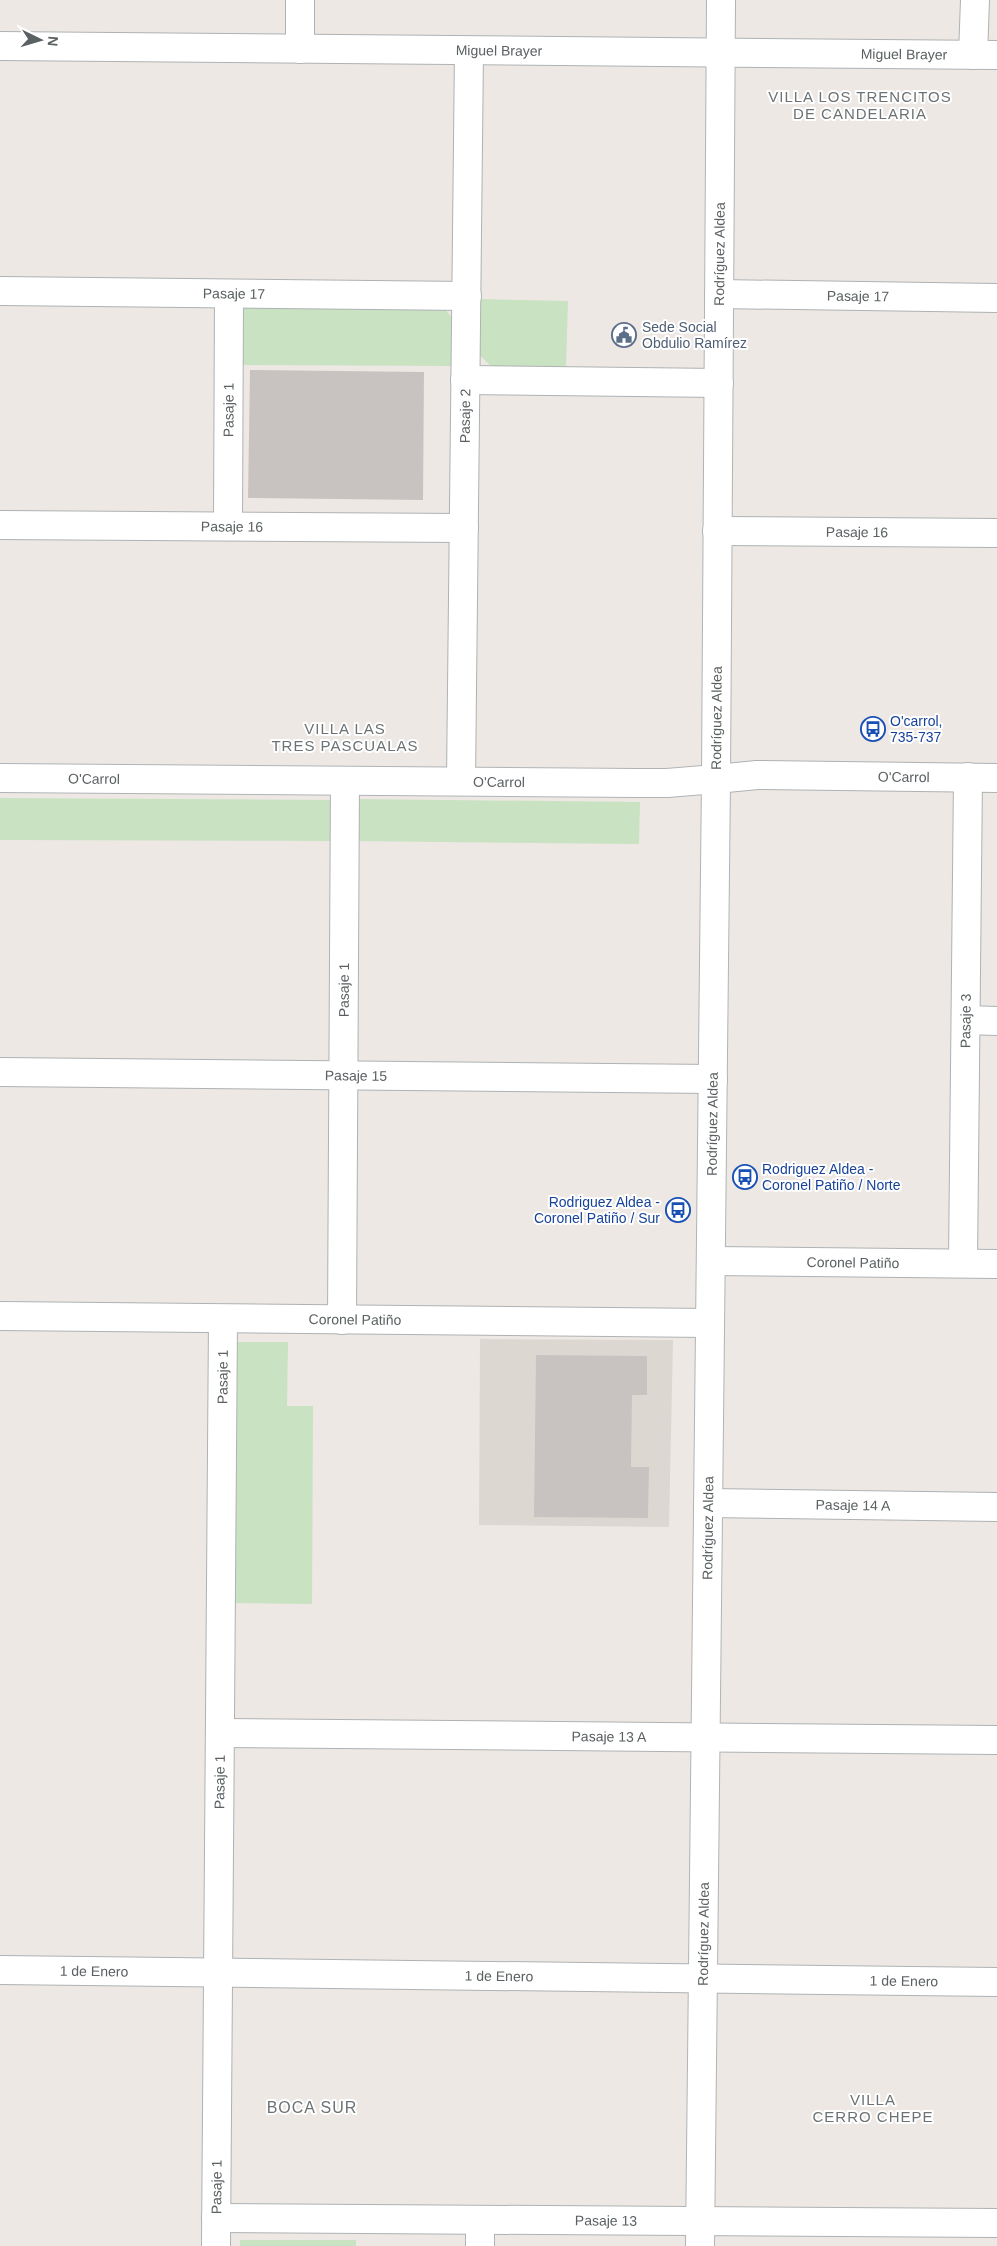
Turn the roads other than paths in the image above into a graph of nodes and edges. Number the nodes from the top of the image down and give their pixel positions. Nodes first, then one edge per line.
1 (300, 0) edge
2 (721, 0) edge
3 (975, 0) edge
4 (0, 46) edge
5 (300, 49) junction
6 (470, 51) junction
7 (721, 53) junction
8 (985, 55) edge
9 (0, 292) edge
10 (230, 294) junction
11 (719, 294) junction
12 (467, 296) junction
13 (997, 298) edge
14 (466, 380) junction
15 (719, 383) junction
16 (0, 524) edge
17 (228, 526) junction
18 (464, 528) junction
19 (717, 531) junction
20 (997, 533) edge
21 (968, 777) junction
22 (0, 778) edge
23 (997, 778) edge
24 (716, 779) junction
25 (345, 781) junction
26 (461, 782) junction
27 (966, 1020) junction
28 (997, 1021) edge
29 (0, 1072) edge
30 (343, 1076) junction
31 (713, 1079) junction
32 (711, 1261) junction
33 (963, 1264) junction
34 (997, 1264) edge
35 (0, 1316) edge
36 (223, 1319) junction
37 (342, 1320) junction
38 (710, 1323) junction
39 (708, 1504) junction
40 (997, 1507) edge
41 (220, 1733) junction
42 (706, 1738) junction
43 (997, 1740) edge
44 (0, 1970) edge
45 (218, 1972) junction
46 (703, 1978) junction
47 (997, 1982) edge
48 (216, 2218) junction
49 (997, 2223) edge
50 (480, 2233) edge
51 (700, 2234) edge
52 (958, 2234) edge
53 (216, 2246) edge

1 - 5 street
2 - 7 street, Rodríguez Aldea
3 - 8 street
4 - 5 street, Miguel Brayer
5 - 6 street, Miguel Brayer
6 - 7 street, Miguel Brayer
6 - 12 street, Pasaje 2
7 - 8 street, Miguel Brayer
7 - 11 street, Rodríguez Aldea
9 - 10 street, Pasaje 17
10 - 12 street, Pasaje 17
10 - 17 street, Pasaje 1
11 - 13 street, Pasaje 17
11 - 15 street, Rodríguez Aldea
12 - 14 street, Pasaje 2
14 - 15 street
14 - 18 street, Pasaje 2
15 - 19 street, Rodríguez Aldea
16 - 17 street, Pasaje 16
17 - 18 street, Pasaje 16
18 - 26 street, Pasaje 2
19 - 20 street, Pasaje 16
19 - 24 street, Rodríguez Aldea
21 - 23 street, O'Carrol
21 - 24 street, O'Carrol
21 - 27 street, Pasaje 3
22 - 25 street, O'Carrol
24 - 26 street, O'Carrol
24 - 31 street, Rodríguez Aldea
25 - 26 street, O'Carrol
25 - 30 street, Pasaje 1
27 - 28 street
27 - 33 street, Pasaje 3
29 - 30 street, Pasaje 15
30 - 31 street, Pasaje 15
30 - 37 street, Pasaje 1
31 - 32 street, Rodríguez Aldea
32 - 33 street, Coronel Patiño
32 - 38 street, Rodríguez Aldea
33 - 34 street, Coronel Patiño
35 - 36 street, Coronel Patiño
36 - 37 street, Coronel Patiño
36 - 41 street, Pasaje 1
37 - 38 street, Coronel Patiño
38 - 39 street, Rodríguez Aldea
39 - 40 street, Pasaje 14 A
39 - 42 street, Rodríguez Aldea
41 - 42 street, Pasaje 13 A
41 - 45 street, Pasaje 1
42 - 43 street, Pasaje 13 A
42 - 46 street, Rodríguez Aldea
44 - 45 street, 1 de Enero
45 - 46 street, 1 de Enero
45 - 48 street, Pasaje 1
46 - 47 street, 1 de Enero
46 - 51 street, Rodríguez Aldea
48 - 50 street, Pasaje 13
48 - 53 street, Pasaje 1
49 - 52 street, Pasaje 13
50 - 51 street, Pasaje 13
51 - 52 street, Pasaje 13

